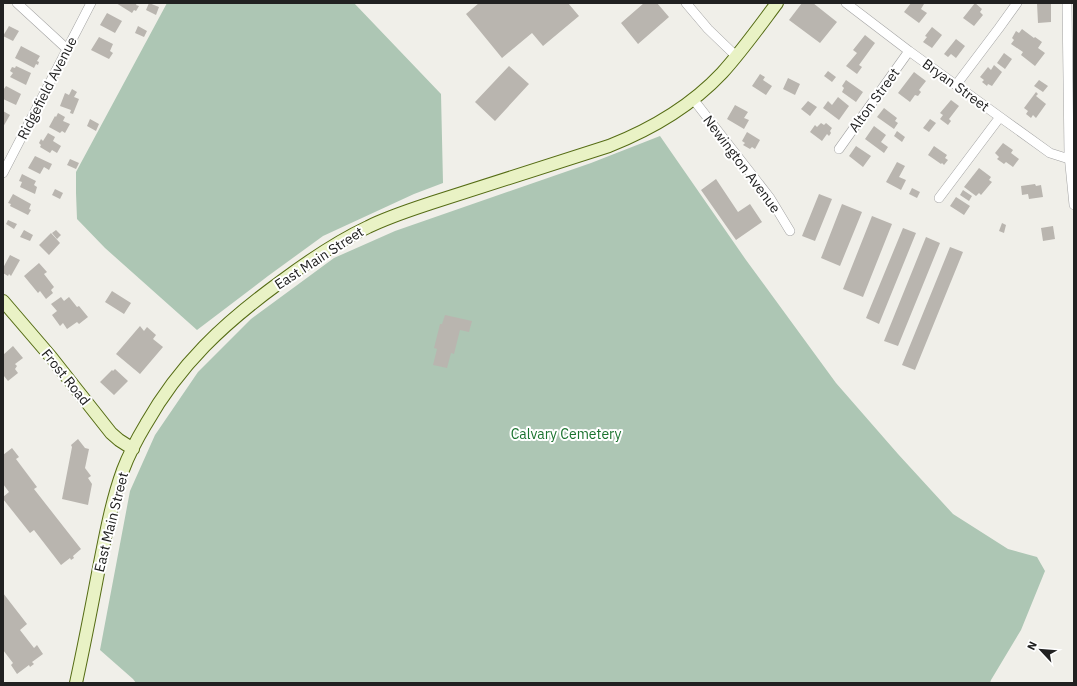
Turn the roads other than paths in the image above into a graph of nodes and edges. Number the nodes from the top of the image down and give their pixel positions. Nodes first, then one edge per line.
1 (17, 3) edge
2 (91, 3) edge
3 (686, 3) edge
4 (777, 3) edge
5 (846, 3) edge
6 (1017, 3) edge
7 (1067, 3) edge
8 (67, 49) junction
9 (909, 51) junction
10 (736, 56) junction
11 (956, 85) junction
12 (693, 99) junction
13 (1000, 117) junction
14 (839, 149) dead end
15 (1069, 158) junction
16 (3, 173) edge
17 (939, 198) dead end
18 (1074, 205) edge
19 (790, 231) dead end
20 (3, 301) edge
21 (132, 449) junction
22 (76, 683) edge

1 - 8 street
2 - 8 street, Ridgefield Avenue
3 - 10 street
4 - 10 main road, East Main Street
5 - 9 street, Bryan Street
6 - 11 street
7 - 15 street
8 - 16 street, Ridgefield Avenue
9 - 11 street, Bryan Street
9 - 14 street, Alton Street
10 - 12 main road, East Main Street
11 - 13 street, Bryan Street
12 - 19 street, Newington Avenue
12 - 21 main road, East Main Street
13 - 15 street, Bryan Street
13 - 17 street
15 - 18 street
20 - 21 main road, Frost Road
21 - 22 main road, East Main Street

